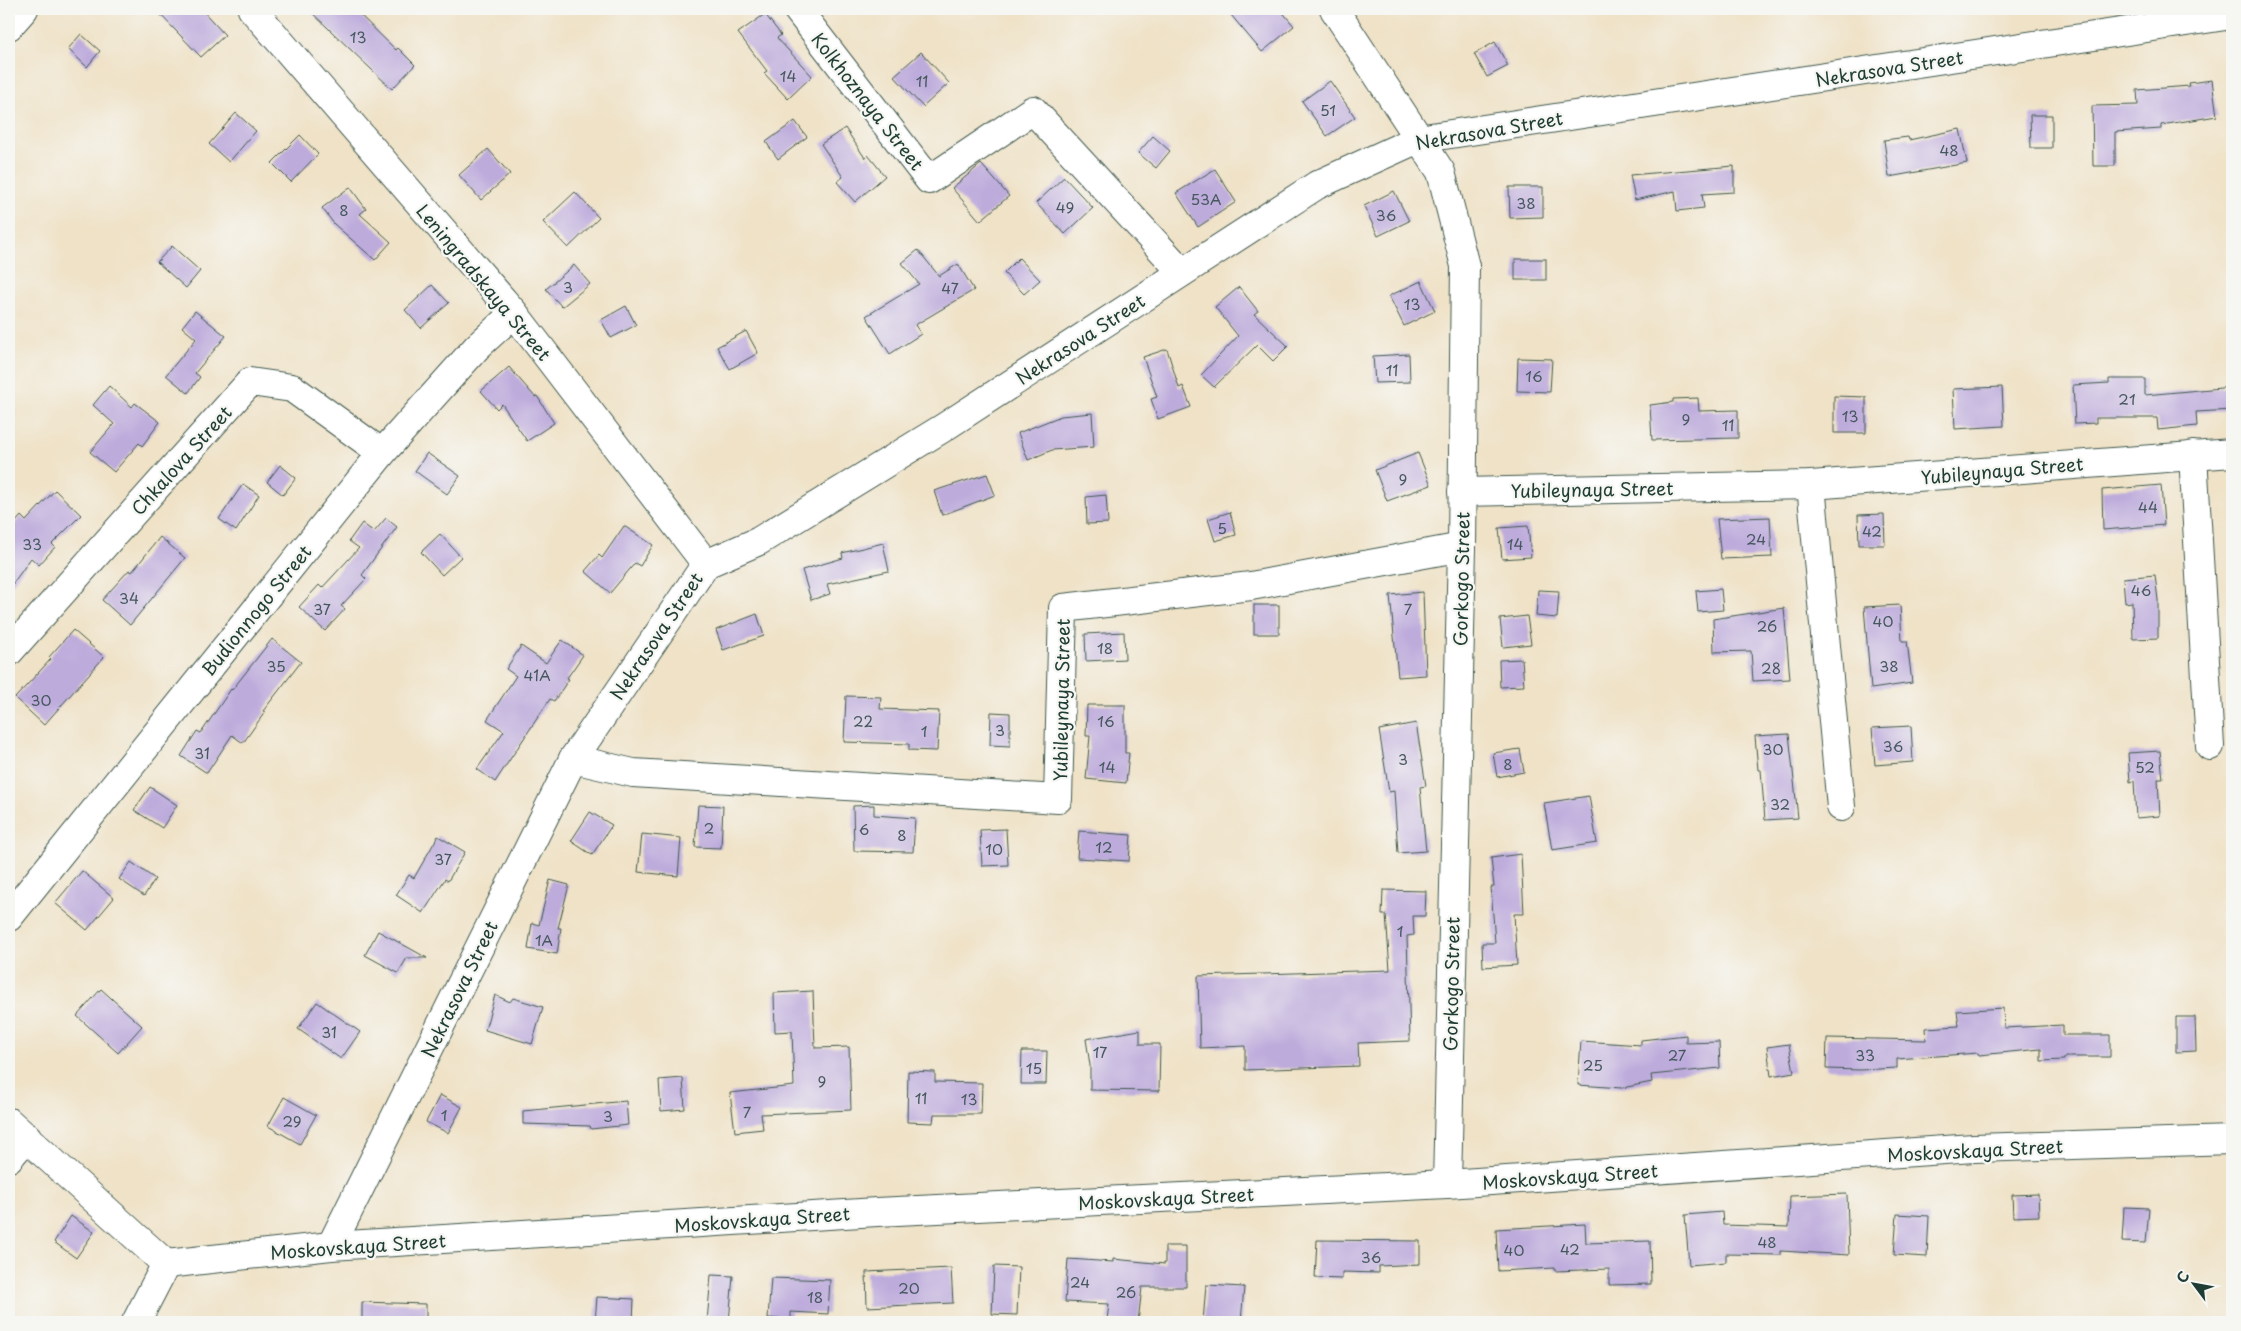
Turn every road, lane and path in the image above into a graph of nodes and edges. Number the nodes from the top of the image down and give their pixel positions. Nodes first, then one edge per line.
1 (24, 9) edge
2 (252, 9) edge
3 (797, 9) edge
4 (1334, 9) edge
5 (2232, 16) edge
6 (9, 26) edge
7 (1418, 140) junction
8 (1182, 272) junction
9 (514, 313) junction
10 (382, 453) junction
11 (2232, 453) edge
12 (2193, 455) junction
13 (1811, 485) junction
14 (1462, 492) junction
15 (1462, 547) junction
16 (706, 564) junction
17 (9, 652) edge
18 (2210, 746) dead end
19 (573, 758) junction
20 (1841, 807) dead end
21 (9, 918) edge
22 (18, 1129) edge
23 (2232, 1140) edge
24 (9, 1158) edge
25 (1447, 1184) junction
26 (331, 1246) junction
27 (166, 1264) junction
28 (136, 1322) edge

1 - 6 street
2 - 9 street, Leningradskaya Street
3 - 8 street, Kolkhoznaya Street
4 - 7 street, Gorkogo Street
5 - 7 street, Nekrasova Street
7 - 8 street, Nekrasova Street
7 - 14 street, Gorkogo Street
8 - 16 street, Nekrasova Street
9 - 10 street, Budionnogo Street
9 - 16 street, Leningradskaya Street
10 - 17 street, Chkalova Street
10 - 21 street, Budionnogo Street
11 - 12 street, Yubileynaya Street
12 - 13 street, Yubileynaya Street
12 - 18 street
13 - 14 street, Yubileynaya Street
13 - 20 street
14 - 15 street, Gorkogo Street
15 - 19 street, Yubileynaya Street
15 - 25 street, Gorkogo Street
16 - 19 street, Nekrasova Street
19 - 26 street, Nekrasova Street
22 - 24 street
22 - 27 street
23 - 25 street, Moskovskaya Street
25 - 26 street, Moskovskaya Street
26 - 27 street, Moskovskaya Street
27 - 28 street

